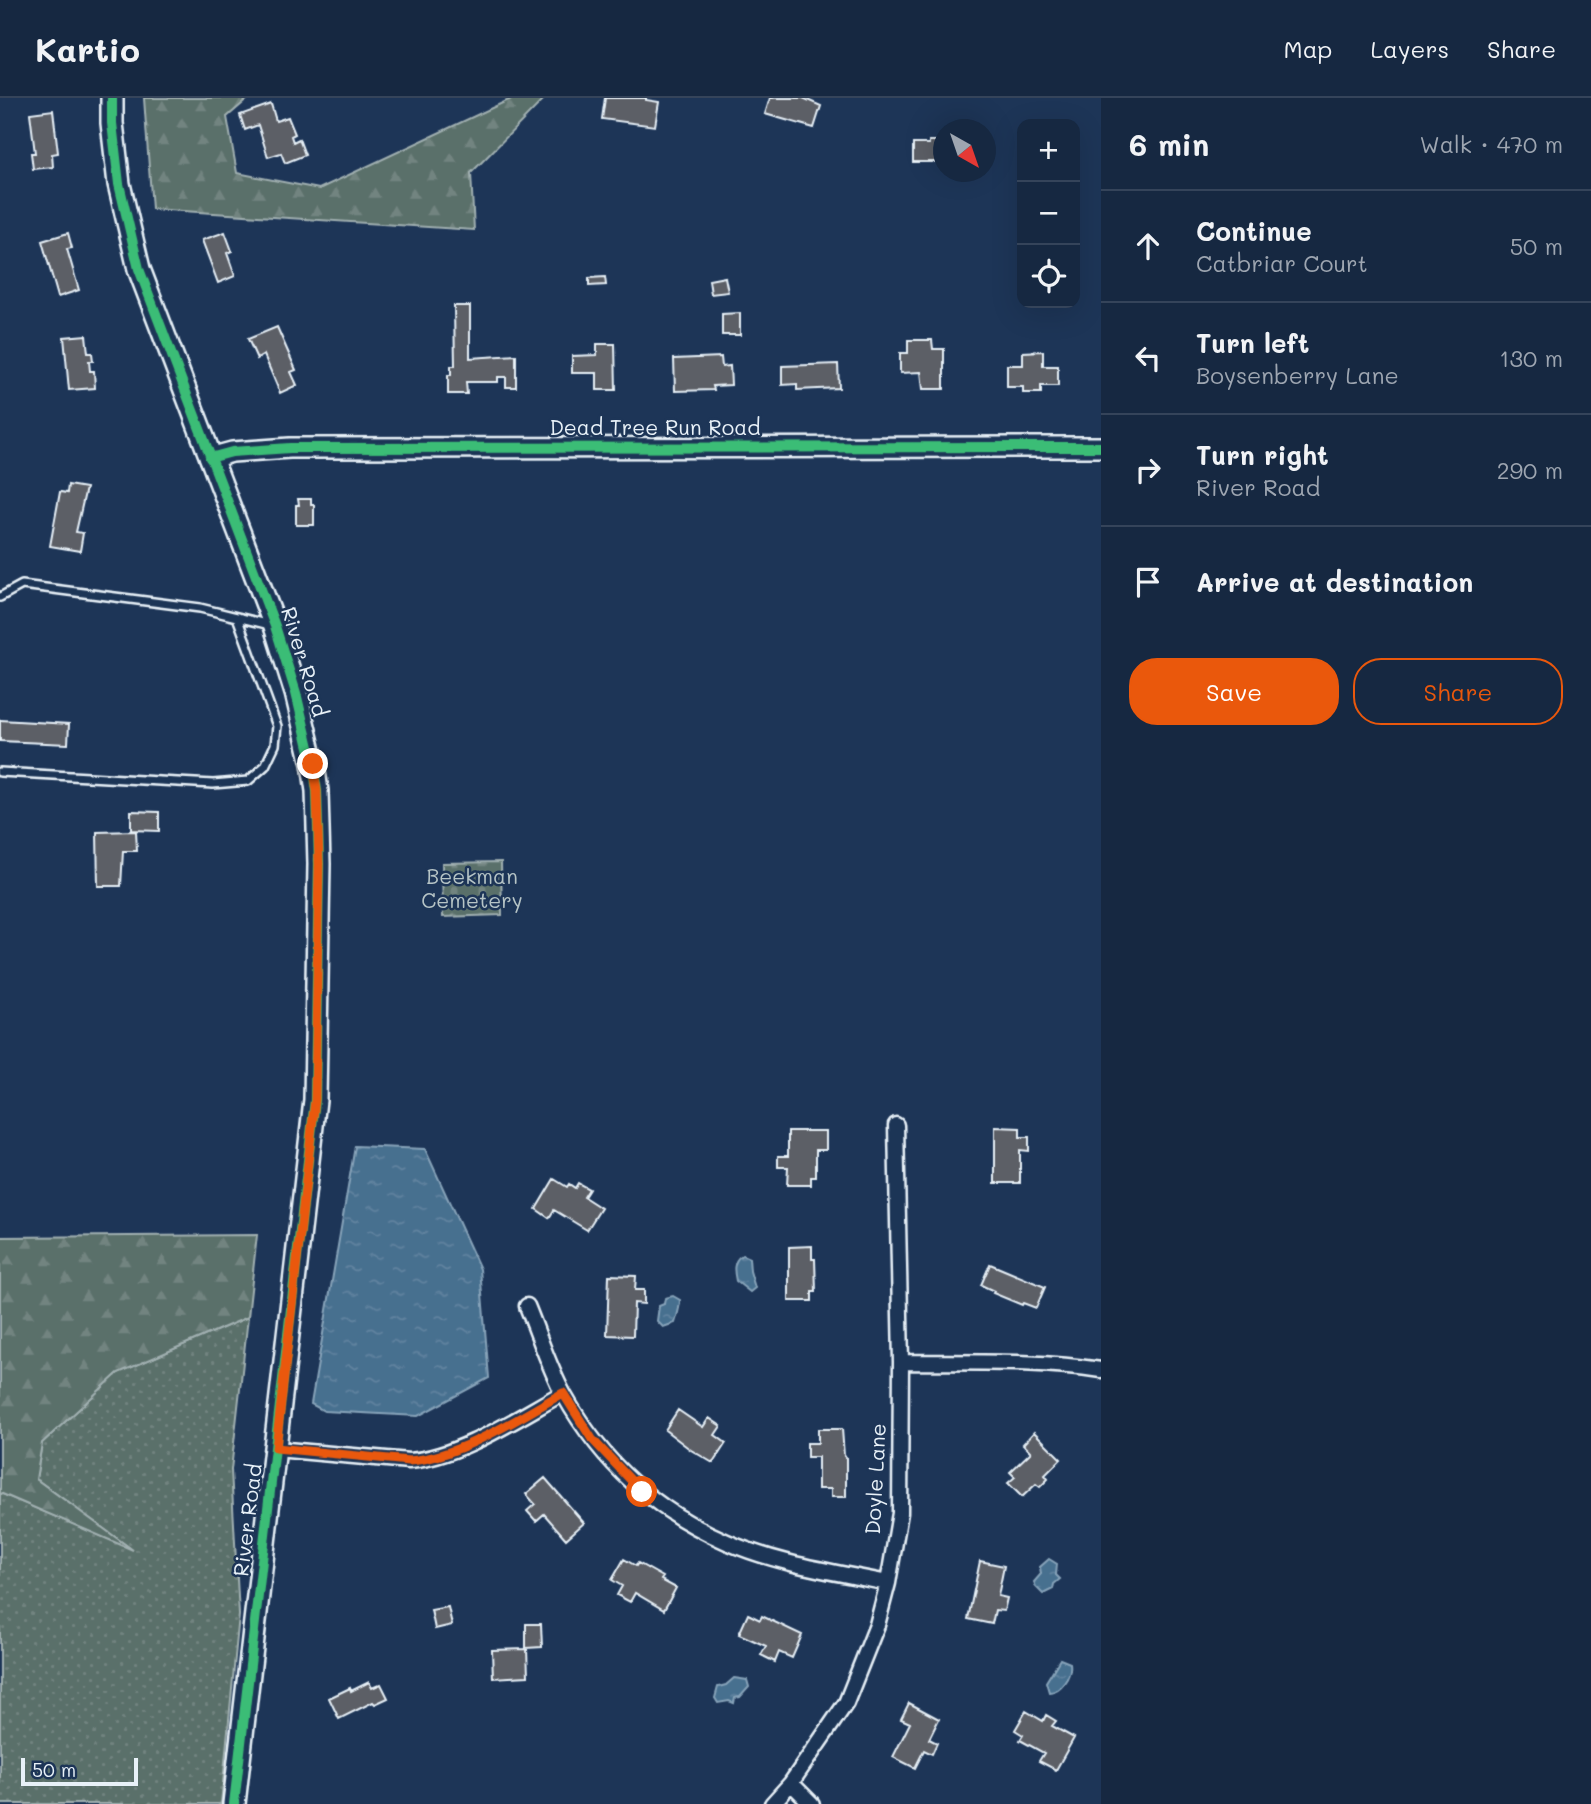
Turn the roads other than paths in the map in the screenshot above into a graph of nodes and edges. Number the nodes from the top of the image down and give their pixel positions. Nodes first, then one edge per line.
1 (112, 98) edge
2 (1101, 447) edge
3 (210, 458) junction
4 (0, 597) edge
5 (237, 617) junction
6 (275, 626) junction
7 (0, 772) edge
8 (896, 1125) dead end
9 (527, 1306) dead end
10 (901, 1363) junction
11 (1101, 1370) edge
12 (563, 1393) junction
13 (276, 1448) junction
14 (888, 1583) junction
15 (791, 1783) junction
16 (234, 1804) edge
17 (772, 1804) edge
18 (812, 1804) edge

1 - 3 main road, River Road
2 - 3 street, Dead Tree Run Road
3 - 6 main road, River Road
4 - 5 lane
5 - 6 lane
5 - 7 lane
6 - 13 main road, River Road
8 - 10 street, Doyle Lane
9 - 12 street
10 - 11 street
10 - 14 street, Doyle Lane
12 - 13 street
12 - 14 street
13 - 16 main road, River Road
14 - 15 street, Doyle Lane
15 - 17 street, Doyle Lane
15 - 18 street

